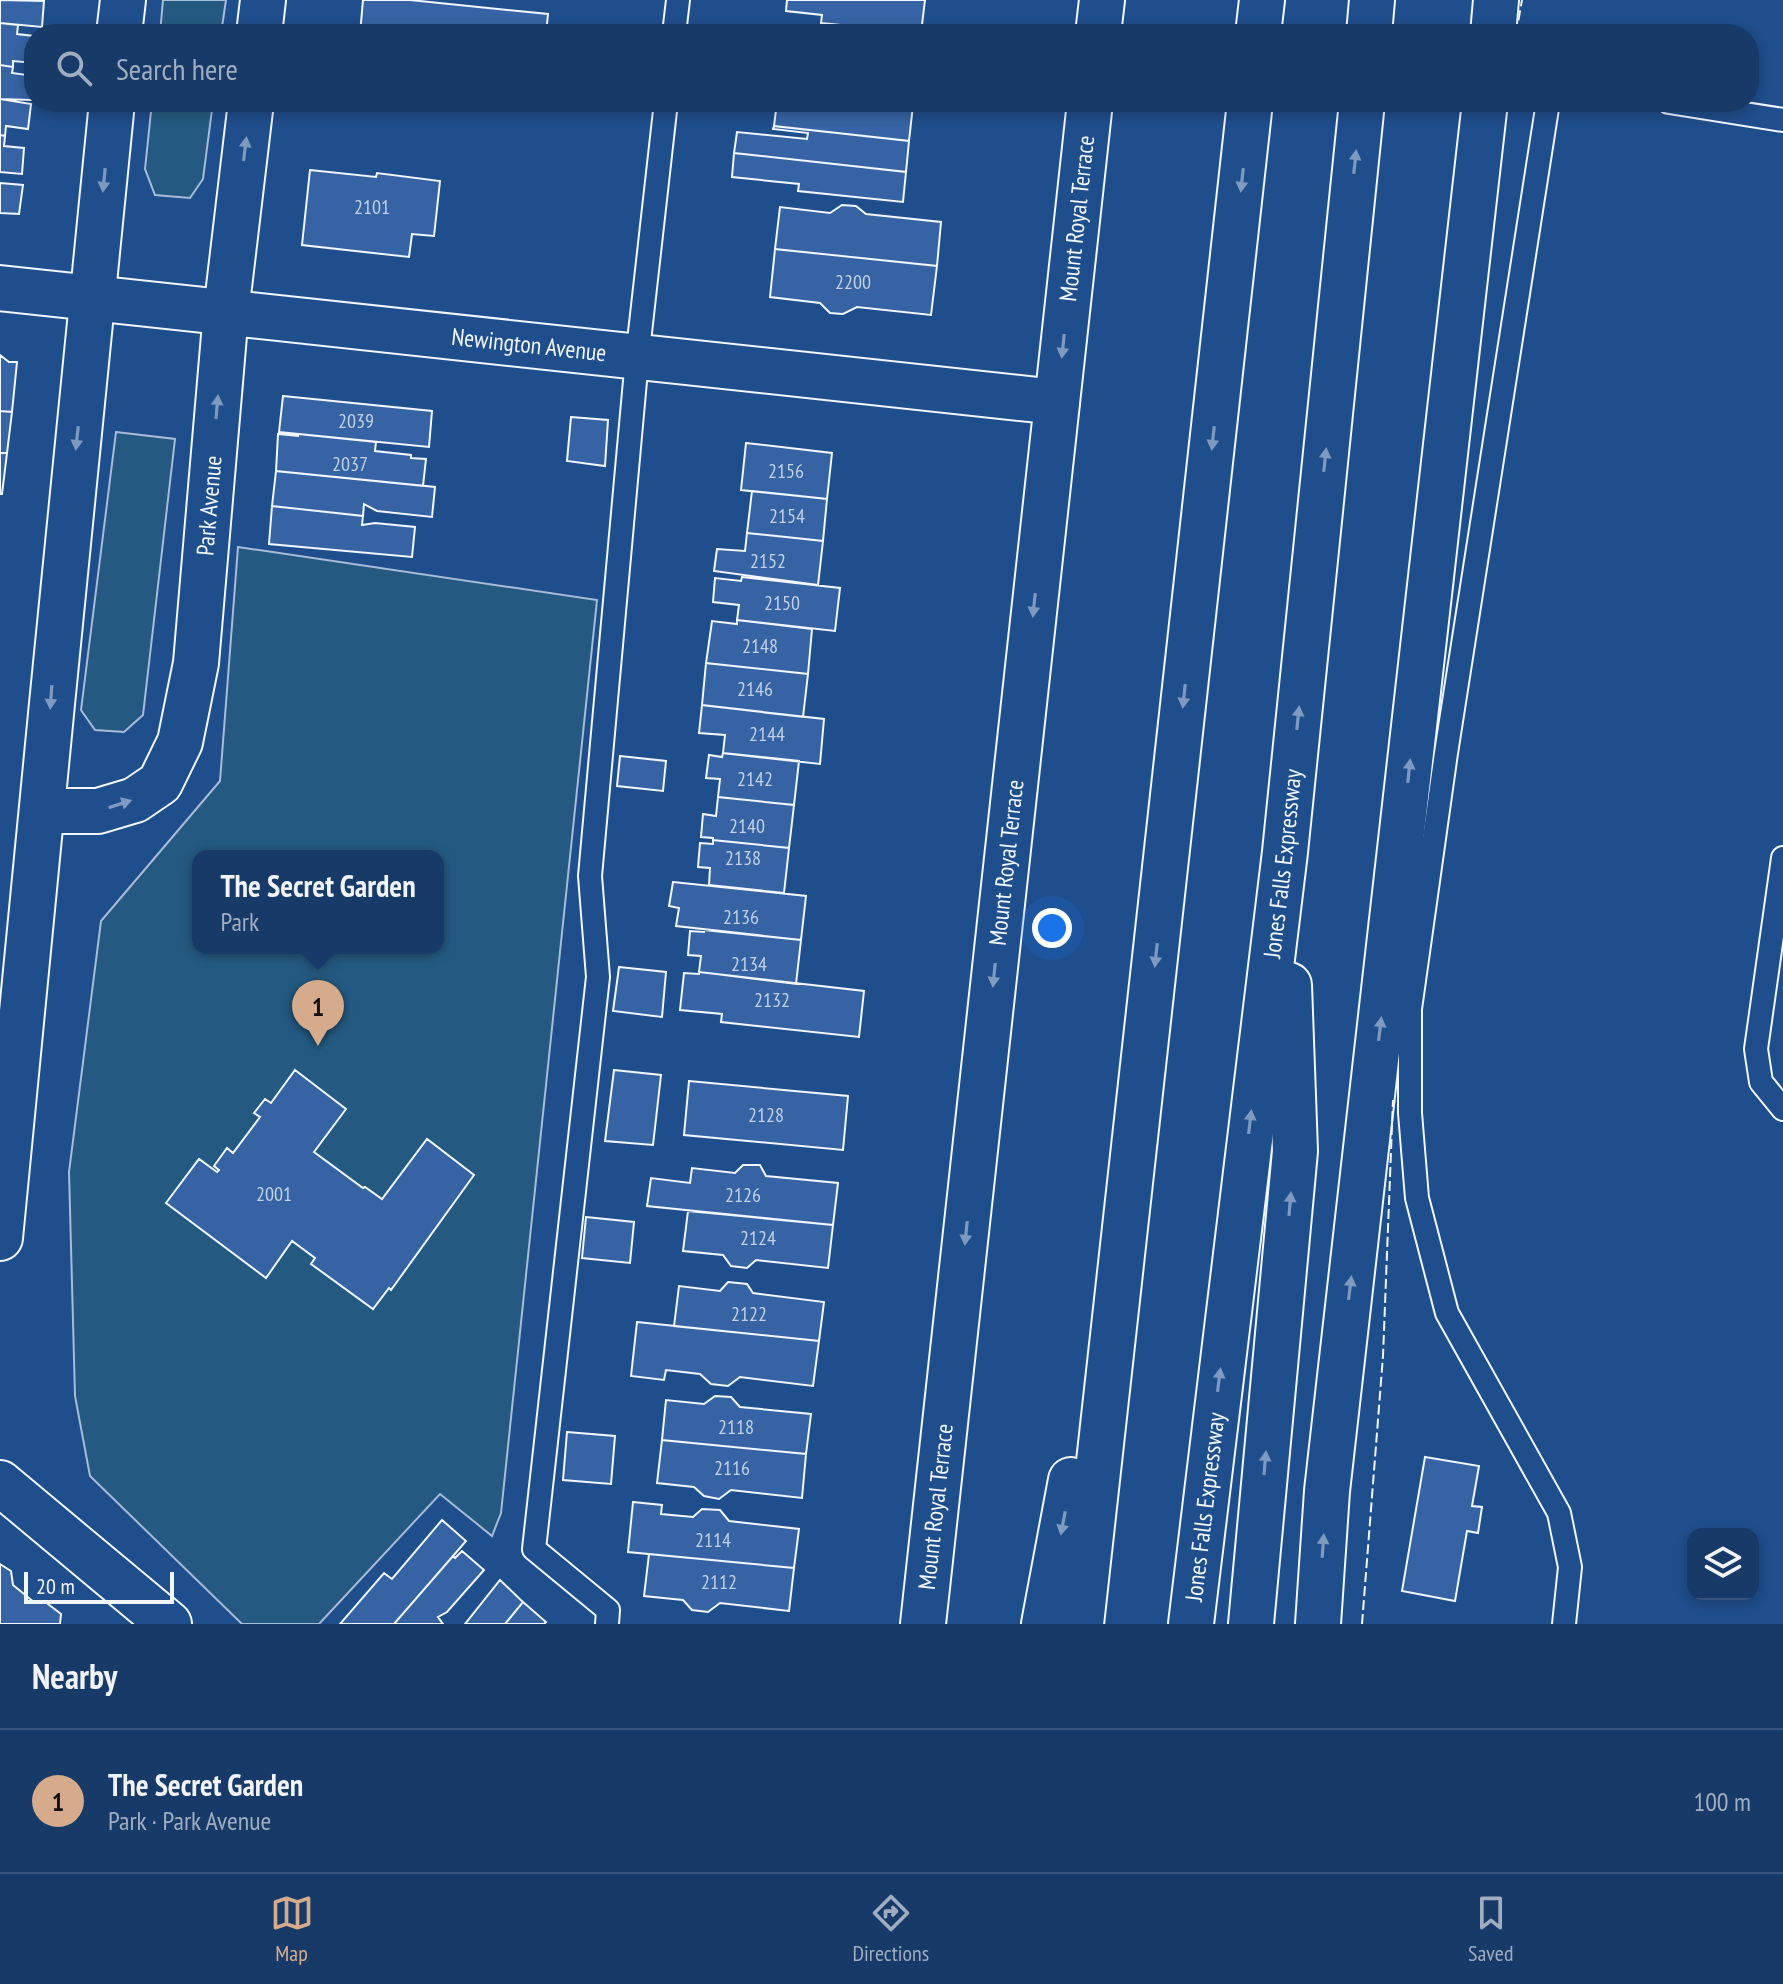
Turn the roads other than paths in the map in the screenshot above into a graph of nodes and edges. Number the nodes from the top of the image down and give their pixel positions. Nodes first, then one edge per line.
1 (123, 0) edge
2 (263, 0) edge
3 (678, 0) edge
4 (1102, 0) edge
5 (1262, 0) edge
6 (1372, 0) edge
7 (1496, 0) edge
8 (120, 24) edge
9 (260, 24) edge
10 (675, 24) edge
11 (1099, 24) edge
12 (1259, 24) edge
13 (1370, 24) edge
14 (1494, 24) edge
15 (111, 112) edge
16 (250, 112) edge
17 (665, 112) edge
18 (1089, 112) edge
19 (1249, 112) edge
20 (1361, 112) edge
21 (1484, 112) edge
22 (1546, 112) edge
23 (1732, 112) edge
24 (1783, 120) edge
25 (0, 288) edge
26 (91, 297) junction
27 (226, 312) junction
28 (637, 359) junction
29 (1057, 402) junction
30 (43, 811) junction
31 (1285, 852) junction
32 (1783, 858) edge
33 (1783, 1109) edge
34 (1135, 1144) junction
35 (0, 1238) edge
36 (0, 1483) edge
37 (169, 1624) edge
38 (607, 1624) edge
39 (923, 1624) edge
40 (1044, 1624) edge
41 (1081, 1624) edge
42 (1191, 1624) edge
43 (1251, 1624) edge
44 (1318, 1624) edge
45 (1564, 1624) edge

1 - 8 main road
2 - 9 main road
3 - 10 lane
4 - 11 main road
5 - 12 main road
6 - 13 main road
7 - 14 main road
15 -> 26 main road
27 -> 16 main road, Park Avenue
17 - 28 lane
18 -> 29 main road, Mount Royal Terrace
19 -> 34 main road
31 -> 20 main road, Jones Falls Expressway
44 -> 21 main road
22 - 45 lane
23 - 24 lane
25 - 26 main road, Newington Avenue
26 - 27 main road, Newington Avenue
26 -> 30 main road
27 - 28 main road, Newington Avenue
30 -> 27 main road, Park Avenue
28 - 29 main road, Newington Avenue
28 - 38 lane
29 -> 39 main road, Mount Royal Terrace
30 - 35 main road
42 -> 31 main road, Jones Falls Expressway
43 -> 31 main road
32 - 33 lane
34 -> 40 main road
34 - 41 main road
36 - 37 main road

